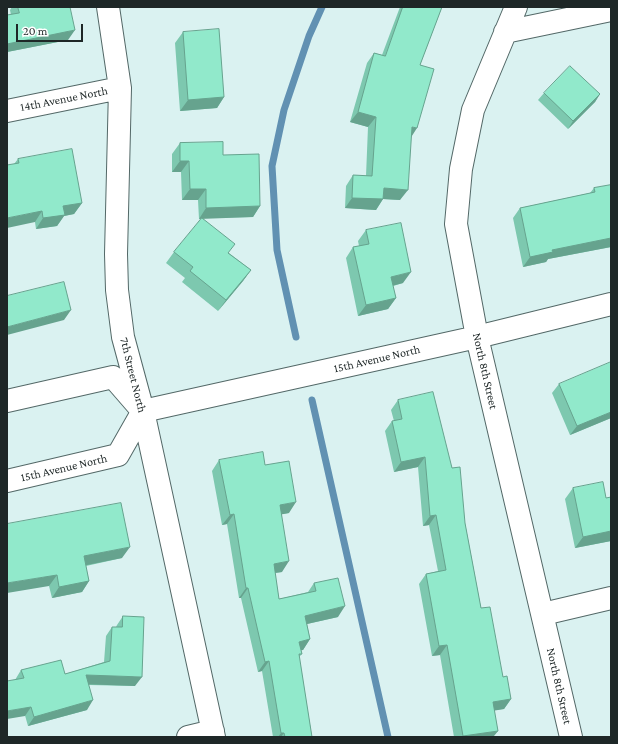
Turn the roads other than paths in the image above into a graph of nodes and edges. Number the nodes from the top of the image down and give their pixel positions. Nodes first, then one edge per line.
1 (108, 7) edge
2 (516, 7) edge
3 (611, 10) edge
4 (505, 32) junction
5 (120, 88) junction
6 (7, 111) edge
7 (611, 304) edge
8 (476, 337) junction
9 (7, 401) edge
10 (143, 411) junction
11 (7, 481) edge
12 (611, 598) edge
13 (543, 614) junction
14 (214, 734) edge
15 (188, 737) edge
16 (571, 737) edge

1 - 5 street, 7th Street North
2 - 4 street, North 8th Street
3 - 4 street
4 - 8 street, North 8th Street
5 - 6 street, 14th Avenue North
5 - 10 street, 7th Street North
7 - 8 street, 15th Avenue North
8 - 10 street, 15th Avenue North
8 - 13 street, North 8th Street
9 - 10 street
10 - 11 street, 15th Avenue North
10 - 14 street, 7th Street North
12 - 13 street
13 - 16 street, North 8th Street
14 - 15 street

